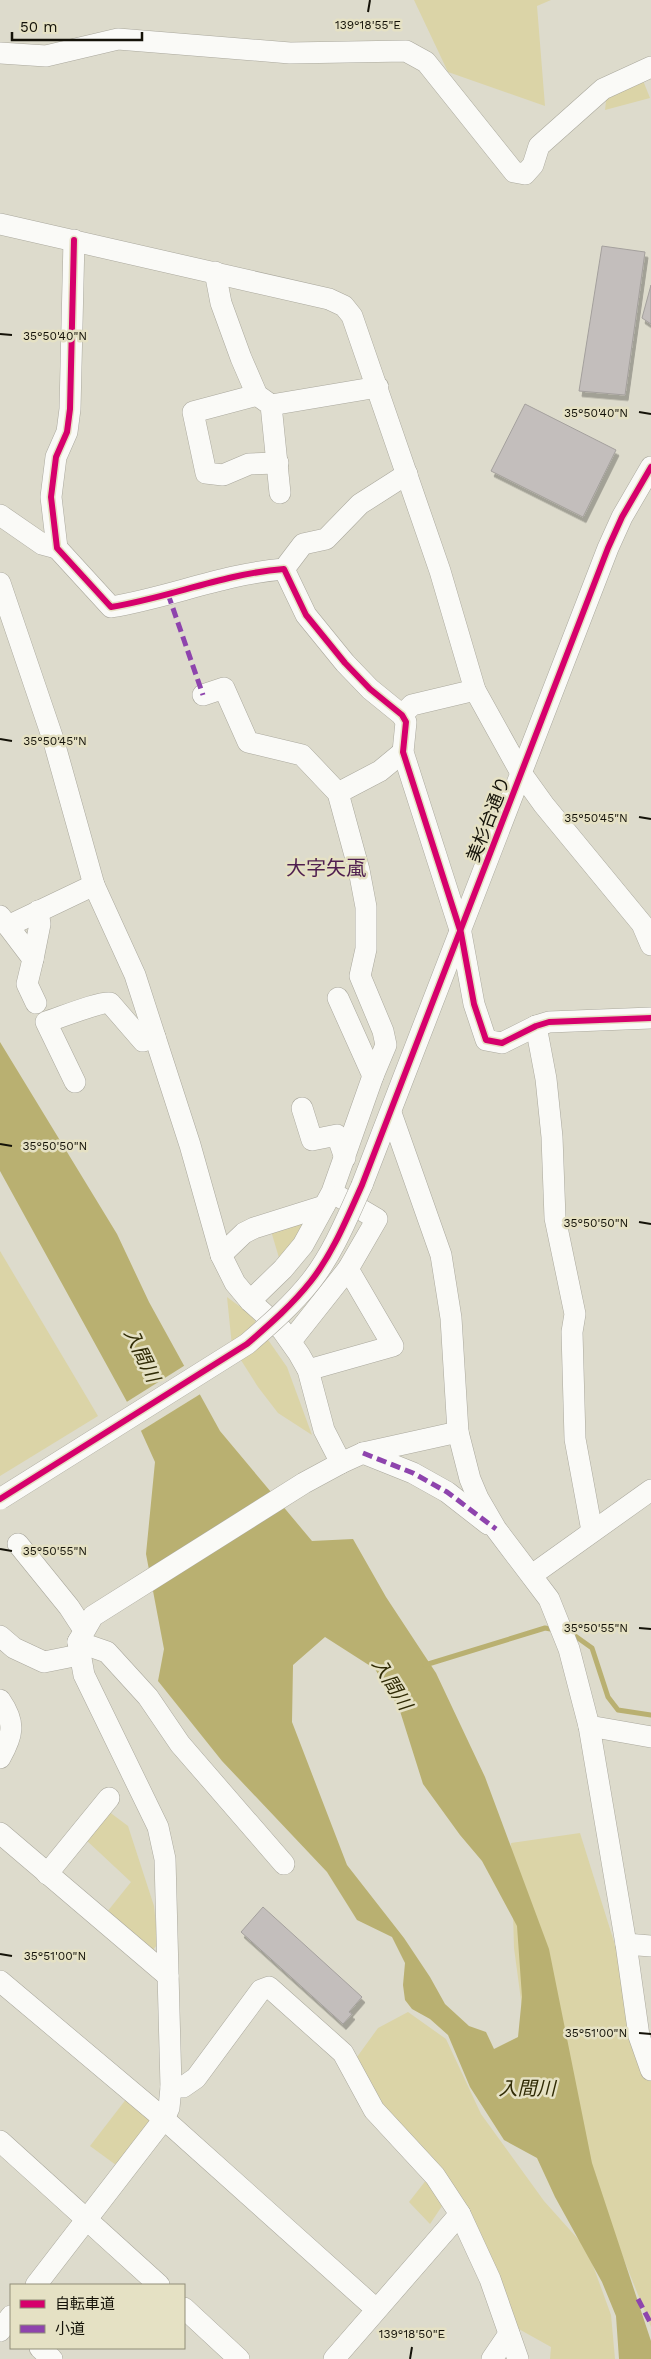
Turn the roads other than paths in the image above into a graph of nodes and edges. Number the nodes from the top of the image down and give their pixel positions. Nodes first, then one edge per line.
1 (0, 53) edge
2 (651, 66) edge
3 (0, 224) edge
4 (74, 240) junction
5 (216, 272) junction
6 (378, 387) junction
7 (264, 400) junction
8 (278, 463) junction
9 (651, 467) edge
10 (407, 474) junction
11 (280, 493) dead end
12 (0, 515) edge
13 (57, 548) junction
14 (284, 569) junction
15 (0, 583) edge
16 (475, 690) junction
17 (203, 695) dead end
18 (402, 715) junction
19 (403, 752) junction
20 (521, 773) junction
21 (338, 793) junction
22 (94, 885) junction
23 (38, 911) junction
24 (4, 921) edge
25 (461, 933) junction
26 (651, 945) edge
27 (33, 959) junction
28 (338, 998) dead end
29 (36, 1003) dead end
30 (651, 1018) edge
31 (536, 1026) junction
32 (156, 1037) junction
33 (372, 1076) junction
34 (75, 1082) dead end
35 (302, 1108) dead end
36 (391, 1113) junction
37 (345, 1158) junction
38 (328, 1199) junction
39 (221, 1255) junction
40 (348, 1269) junction
41 (250, 1301) junction
42 (291, 1341) junction
43 (308, 1370) junction
44 (458, 1432) junction
45 (363, 1453) junction
46 (341, 1463) junction
47 (651, 1490) edge
48 (0, 1500) edge
49 (496, 1529) junction
50 (592, 1530) junction
51 (18, 1544) dead end
52 (532, 1575) junction
53 (0, 1636) edge
54 (84, 1636) junction
55 (0, 1700) edge
56 (589, 1726) junction
57 (651, 1737) edge
58 (0, 1758) edge
59 (109, 1798) dead end
60 (0, 1833) edge
61 (284, 1864) dead end
62 (47, 1874) junction
63 (626, 1944) junction
64 (651, 1946) edge
65 (168, 1976) junction
66 (0, 1981) edge
67 (643, 2013) edge
68 (651, 2070) edge
69 (171, 2088) junction
70 (164, 2119) junction
71 (0, 2141) edge
72 (460, 2214) junction
73 (88, 2220) junction
74 (37, 2284) edge
75 (158, 2284) edge
76 (185, 2309) edge
77 (376, 2309) junction
78 (509, 2334) junction
79 (41, 2349) edge
80 (52, 2359) edge
81 (239, 2359) edge
82 (334, 2359) edge
83 (492, 2359) edge
84 (518, 2359) edge

1 - 2 street
3 - 4 street
4 - 5 street
4 - 13 street
5 - 6 street
5 - 7 street
6 - 7 street
6 - 10 street
7 - 8 street
7 - 8 street
8 - 11 street
9 - 20 street, 美杉台通り
10 - 14 street
10 - 16 street
12 - 13 street
13 - 14 street
14 - 18 street
15 - 22 street
16 - 18 street
16 - 20 street
17 - 21 street
18 - 19 street
19 - 21 street
19 - 25 street
20 - 25 street, 美杉台通り
20 - 26 street
21 - 33 street
22 - 23 street
22 - 32 street
23 - 24 street
23 - 27 street
24 - 27 street
25 - 31 street
25 - 36 street, 美杉台通り
27 - 29 street
28 - 33 street
30 - 31 street
31 - 50 street
32 - 34 street
32 - 39 street
33 - 37 street
35 - 37 street
36 - 44 street
36 - 48 street, 美杉台通り, bridge
37 - 38 street
38 - 39 street
38 - 40 street
38 - 41 street
39 - 41 street
40 - 42 street
40 - 43 street
41 - 42 street
42 - 43 street
43 - 46 street
44 - 45 street
44 - 49 street
45 - 46 street
45 - 49 street
46 - 54 street
47 - 50 street
49 - 52 street
50 - 52 street
51 - 54 street
52 - 56 street
53 - 54 street
54 - 61 street
54 - 65 street
55 - 58 street
56 - 57 street
56 - 63 street
59 - 62 street
60 - 62 street
62 - 65 street
63 - 64 street
63 - 67 street
65 - 69 street
66 - 70 street
67 - 68 street
69 - 70 street
69 - 72 street
70 - 73 street
70 - 77 street
71 - 73 street
72 - 77 street
72 - 78 street
73 - 74 street
73 - 75 street
76 - 81 street
77 - 82 street
78 - 83 street
78 - 84 street
79 - 80 street

